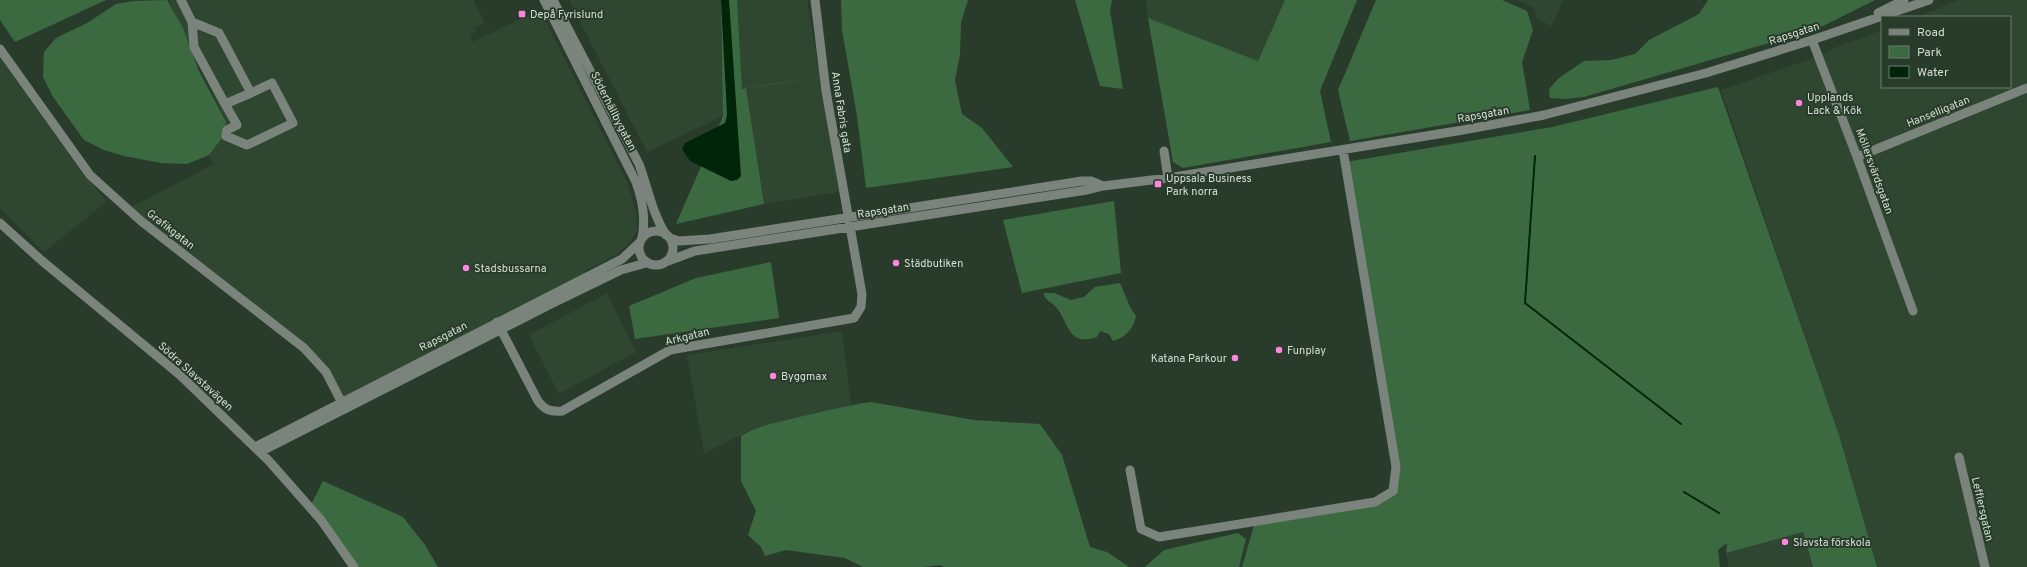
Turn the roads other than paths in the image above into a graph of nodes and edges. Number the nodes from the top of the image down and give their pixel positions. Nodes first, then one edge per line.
1 (181, 0) edge
2 (544, 0) edge
3 (553, 0) edge
4 (815, 0) edge
5 (1904, 0) edge
6 (1929, 0) edge
7 (1881, 16) edge
8 (1882, 16) edge
9 (192, 22) junction
10 (1858, 24) junction
11 (1812, 40) junction
12 (0, 49) edge
13 (2027, 88) edge
14 (251, 93) junction
15 (225, 104) junction
16 (1344, 150) junction
17 (1164, 151) dead end
18 (1857, 157) junction
19 (1168, 178) junction
20 (1103, 186) junction
21 (848, 218) junction
22 (0, 223) edge
23 (851, 227) junction
24 (668, 236) junction
25 (640, 241) junction
26 (668, 261) junction
27 (646, 263) junction
28 (1913, 311) dead end
29 (499, 326) junction
30 (343, 406) junction
31 (257, 450) junction
32 (1959, 457) dead end
33 (1130, 470) dead end
34 (354, 567) edge
35 (1985, 567) edge

1 - 9 street
2 - 25 street, Söderhällbygatan
3 - 24 street, Söderhällbygatan
4 - 21 street, Anna Fabris gata
5 - 10 street, Rapsgatan
6 - 8 street, Rapsgatan
7 - 10 street, Rapsgatan
9 - 14 street
9 - 15 street
10 - 11 street, Rapsgatan
11 - 16 street, Rapsgatan
11 - 18 street, Möllersvärdsgatan
12 - 30 street, Grafikgatan
13 - 18 street, Hanselligatan
14 - 15 street
14 - 15 street
16 - 19 street, Rapsgatan
16 - 33 street
17 - 19 street
18 - 28 street, Möllersvärdsgatan
19 - 20 street, Rapsgatan
20 - 21 street, Rapsgatan
20 - 23 street, Rapsgatan
21 - 23 street, Anna Fabris gata
21 - 24 street, Rapsgatan
22 - 31 street, Södra Slavstavägen
23 - 26 street, Rapsgatan
23 - 29 street, Arkgatan
24 - 25 street
24 - 26 street
25 - 27 street
25 - 29 street, Rapsgatan
26 - 27 street
27 - 29 street, Rapsgatan
29 - 30 street, Rapsgatan
30 - 31 street, Rapsgatan
31 - 34 street, Södra Slavstavägen
32 - 35 street, Lefflersgatan

